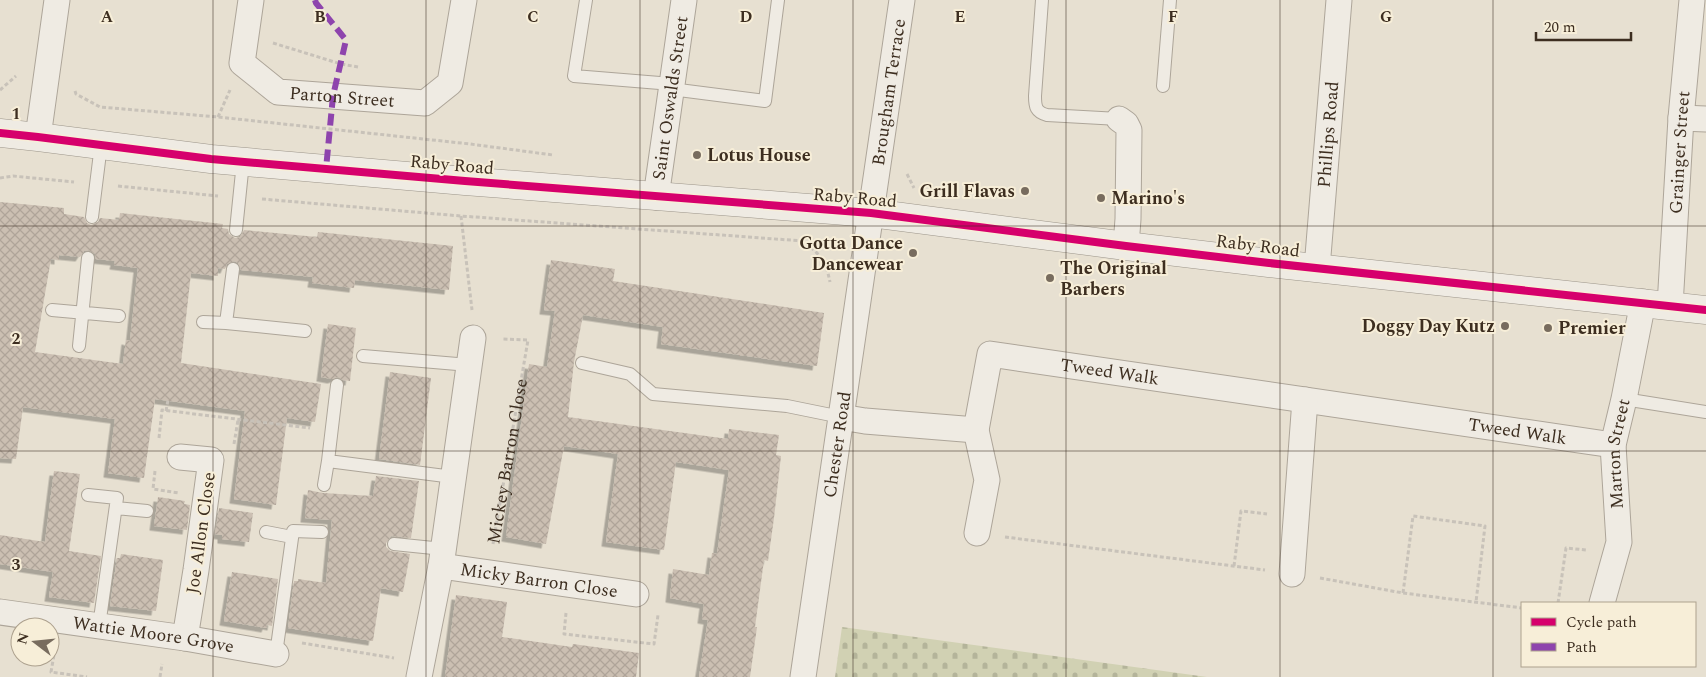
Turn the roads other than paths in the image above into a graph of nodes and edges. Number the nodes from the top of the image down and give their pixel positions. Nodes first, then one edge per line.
1 (57, 0) edge
2 (251, 0) edge
3 (464, 0) edge
4 (586, 0) edge
5 (684, 0) edge
6 (778, 0) edge
7 (902, 0) edge
8 (1042, 0) edge
9 (1170, 0) edge
10 (1339, 0) edge
11 (1692, 0) edge
12 (671, 86) junction
13 (1163, 86) dead end
14 (1682, 118) junction
15 (1119, 119) joint
16 (1706, 119) edge
17 (0, 133) edge
18 (38, 137) junction
19 (101, 145) junction
20 (243, 162) junction
21 (656, 197) junction
22 (871, 213) junction
23 (92, 217) dead end
24 (236, 230) dead end
25 (1126, 246) junction
26 (88, 258) dead end
27 (1317, 268) junction
28 (233, 269) dead end
29 (1643, 302) junction
30 (1670, 306) junction
31 (52, 310) dead end
32 (1706, 310) edge
33 (82, 314) junction
34 (119, 316) dead end
35 (203, 322) dead end
36 (226, 323) junction
37 (305, 330) dead end
38 (473, 338) road end
39 (79, 346) dead end
40 (363, 356) dead end
41 (582, 363) dead end
42 (469, 365) junction
43 (337, 385) dead end
44 (1624, 399) junction
45 (1305, 400) junction
46 (1706, 412) edge
47 (841, 417) junction
48 (976, 430) junction
49 (1613, 444) junction
50 (180, 457) dead end
51 (328, 461) junction
52 (453, 477) junction
53 (324, 485) dead end
54 (88, 495) dead end
55 (116, 508) junction
56 (148, 511) dead end
57 (266, 532) dead end
58 (322, 532) dead end
59 (977, 533) road end
60 (292, 537) junction
61 (394, 544) dead end
62 (442, 558) junction
63 (1292, 574) road end
64 (636, 594) dead end
65 (1602, 602) edge
66 (0, 612) edge
67 (99, 626) junction
68 (184, 638) junction
69 (286, 648) joint
70 (419, 677) edge
71 (803, 677) edge

1 - 18 street
2 - 3 street, Parton Street
4 - 12 lane
5 - 12 street, Saint Oswalds Street
6 - 12 lane
7 - 22 street, Brougham Terrace
8 - 15 lane
9 - 13 lane
10 - 27 street, Phillips Road
11 - 14 street, Grainger Street
12 - 21 street, Saint Oswalds Street
14 - 16 street
14 - 30 street, Grainger Street
15 - 25 street
17 - 18 street, Raby Road
18 - 19 street, Raby Road
19 - 20 street, Raby Road
19 - 23 lane
20 - 21 street, Raby Road
20 - 24 lane
21 - 22 street, Raby Road
22 - 25 street, Raby Road
22 - 47 street, Chester Road
25 - 27 street, Raby Road
26 - 33 lane
27 - 29 street, Raby Road
28 - 36 lane
29 - 30 street, Raby Road
29 - 44 street, Marton Street
30 - 32 street, Raby Road
31 - 33 lane
33 - 34 lane
33 - 39 lane
35 - 36 lane
36 - 37 lane
38 - 42 street
40 - 42 lane
41 - 47 lane
42 - 52 street
43 - 51 lane
44 - 46 lane
44 - 49 street, Marton Street
45 - 48 street, Tweed Walk
45 - 49 street, Tweed Walk
45 - 63 street
47 - 48 street
47 - 71 street, Chester Road
48 - 59 street, Tweed Walk
49 - 65 street, Marton Street
50 - 68 street, Joe Allon Close
51 - 52 lane
51 - 53 lane
52 - 62 street
54 - 55 lane
55 - 56 lane
55 - 67 lane
57 - 60 lane
58 - 60 lane
60 - 69 lane
61 - 62 lane
62 - 64 street, Micky Barron Close
62 - 70 street
66 - 67 street, Wattie Moore Grove
67 - 68 street, Wattie Moore Grove
68 - 69 street, Wattie Moore Grove

